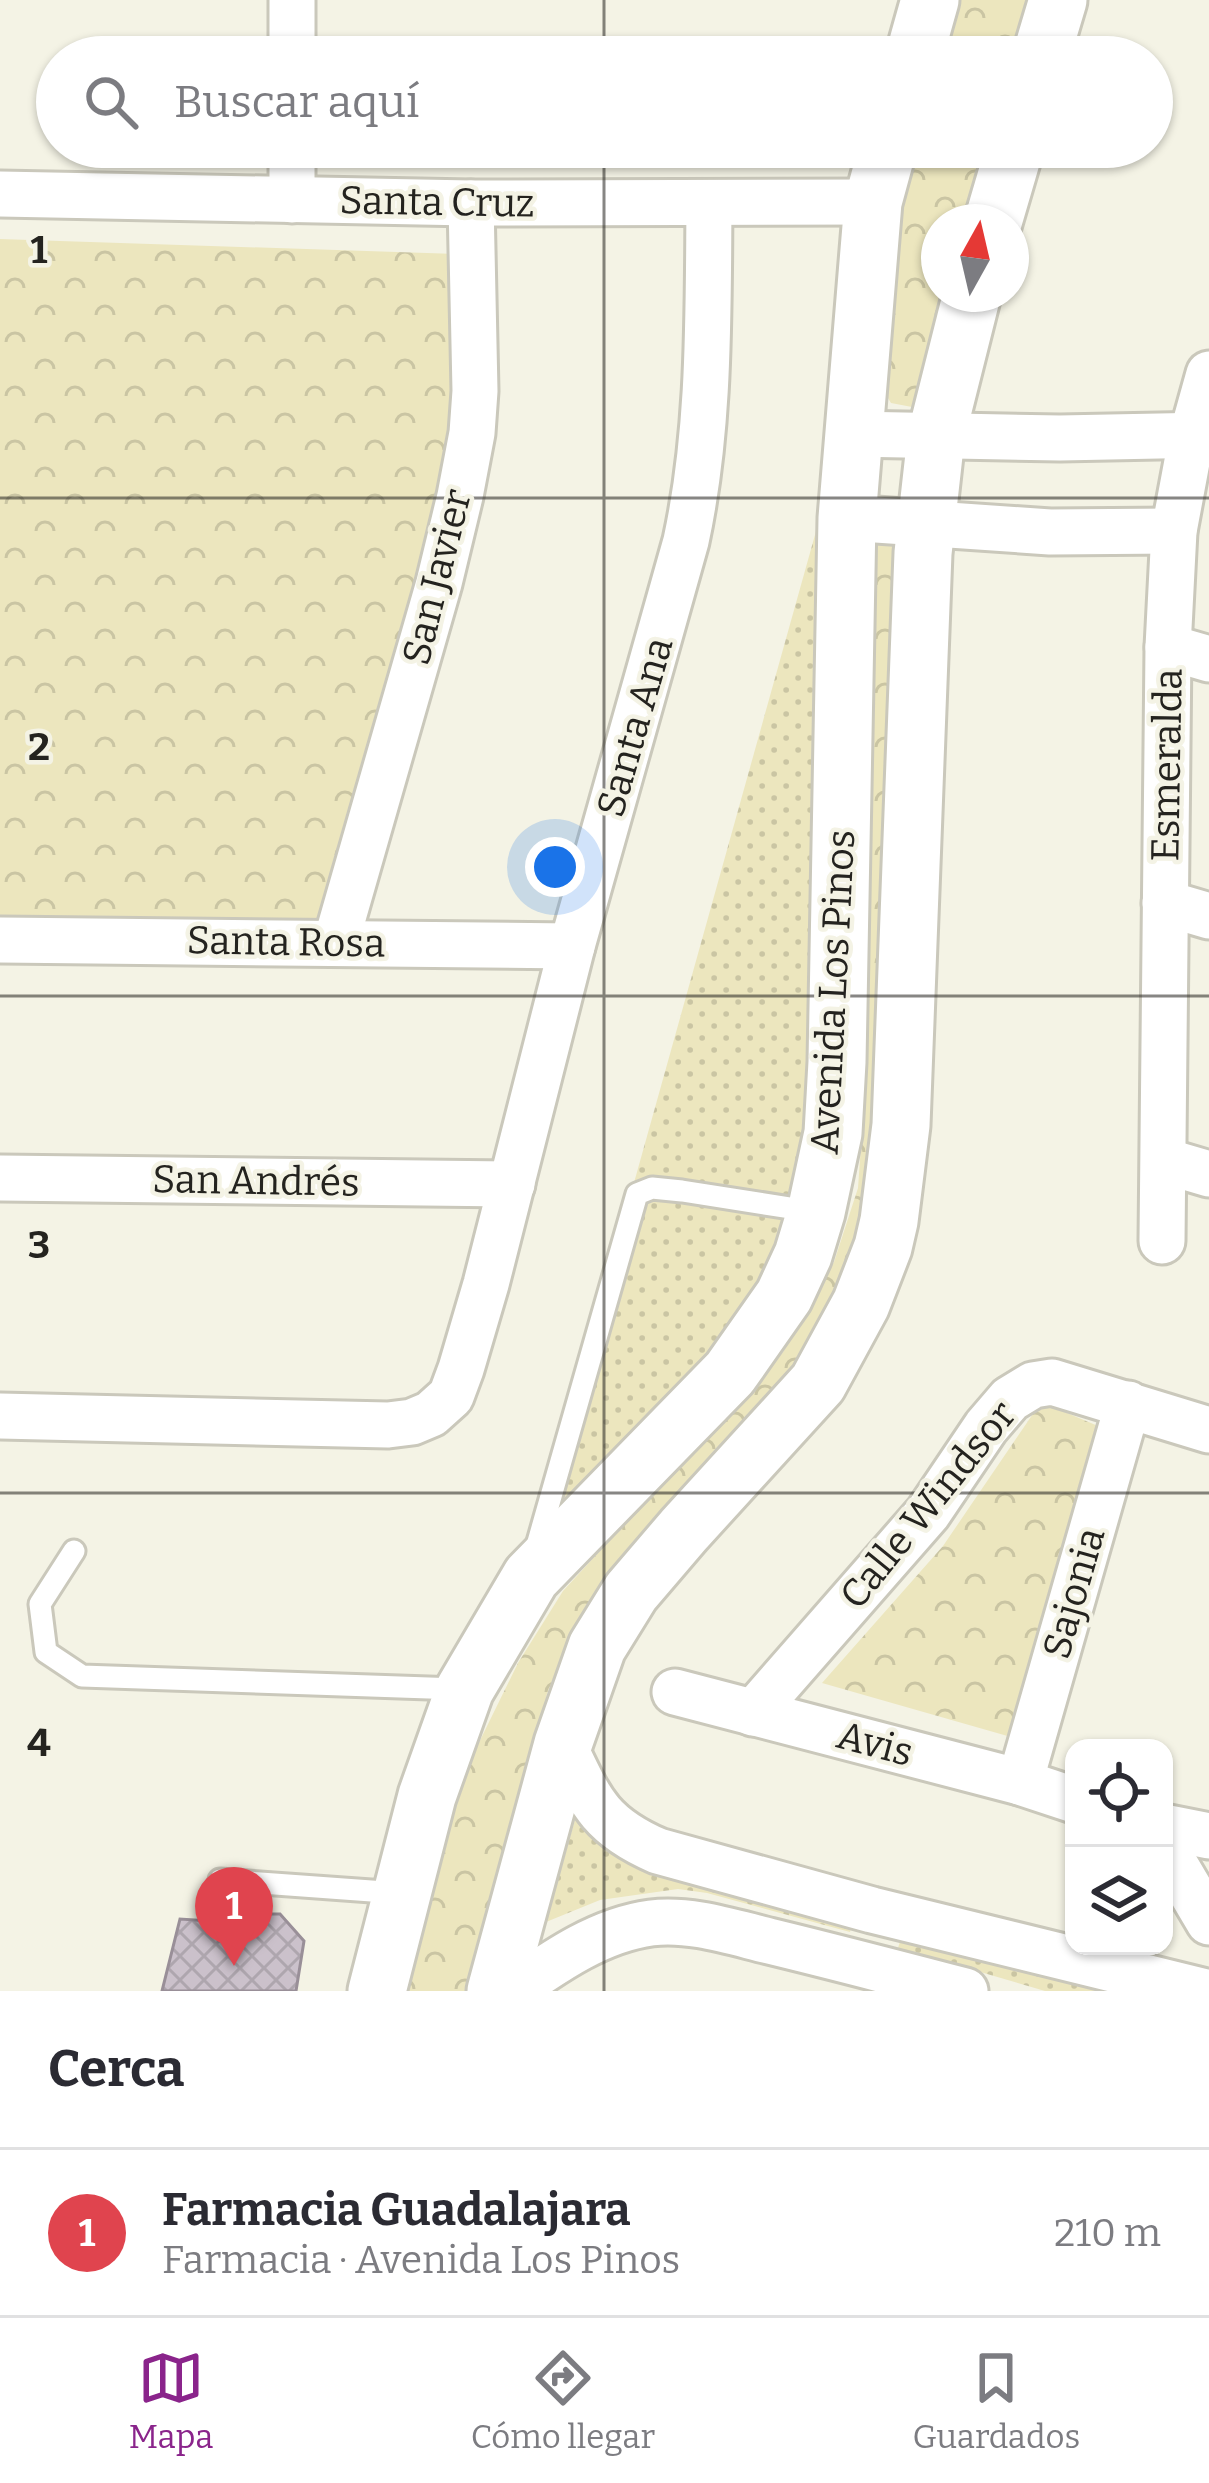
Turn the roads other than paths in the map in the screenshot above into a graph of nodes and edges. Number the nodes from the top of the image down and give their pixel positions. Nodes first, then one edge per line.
1 (292, 0) edge
2 (930, 0) edge
3 (1058, 0) edge
4 (292, 36) edge
5 (920, 36) edge
6 (1047, 36) edge
7 (292, 168) edge
8 (882, 168) edge
9 (1009, 168) edge
10 (0, 194) edge
11 (292, 200) junction
12 (873, 202) junction
13 (471, 203) junction
14 (710, 204) junction
15 (998, 204) edge
16 (967, 312) edge
17 (1209, 374) edge
18 (853, 434) junction
19 (1200, 435) edge
20 (936, 437) junction
21 (847, 518) junction
22 (926, 522) junction
23 (1174, 531) junction
24 (1189, 653) edge
25 (1165, 903) junction
26 (1209, 916) edge
27 (0, 940) edge
28 (335, 942) junction
29 (572, 946) junction
30 (1165, 1160) junction
31 (1209, 1174) edge
32 (0, 1178) edge
33 (512, 1184) junction
34 (817, 1212) junction
35 (1162, 1240) dead end
36 (1127, 1404) junction
37 (0, 1416) edge
38 (1209, 1430) edge
39 (74, 1551) dead end
40 (531, 1577) junction
41 (465, 1690) junction
42 (675, 1692) dead end
43 (754, 1712) junction
44 (562, 1744) junction
45 (1020, 1782) junction
46 (1065, 1796) edge
47 (1173, 1829) edge
48 (1209, 1837) edge
49 (1165, 1847) edge
50 (220, 1880) dead end
51 (402, 1893) junction
52 (872, 1910) junction
53 (1209, 1922) edge
54 (858, 1963) junction
55 (377, 1991) edge
56 (496, 1991) edge
57 (512, 1991) edge
58 (965, 1991) edge
59 (1202, 1991) edge

1 - 4 street
2 - 5 street
3 - 6 street
7 - 11 street
8 - 12 street, Avenida Los Pinos
9 - 15 street
10 - 11 street, Santa Cruz
11 - 13 street, Santa Cruz
12 - 14 street, Santa Cruz
12 - 18 street, Avenida Los Pinos
13 - 14 street, Santa Cruz
13 - 28 street, San Javier
14 - 29 street, Santa Ana
16 - 20 street, Avenida Los Pinos
17 - 19 street, Esmeralda
18 - 20 street
18 - 21 street, Avenida Los Pinos
19 - 20 street
19 - 23 street, Esmeralda
20 - 22 street, Avenida Los Pinos
21 - 22 street
21 - 34 street, Avenida Los Pinos
22 - 23 street
22 - 44 street, Avenida Los Pinos
23 - 24 street, Esmeralda
24 - 25 street, Esmeralda
25 - 26 street
25 - 30 street, Esmeralda
27 - 28 street, Santa Rosa
28 - 29 street, Santa Rosa
29 - 33 street, Santa Ana
30 - 31 street
30 - 35 street, Esmeralda
32 - 33 street, San Andrés
33 - 37 street, Santa Ana
34 - 40 street, Avenida Los Pinos
34 - 40 lane
36 - 38 street, Calle Windsor
36 - 43 street, Calle Windsor
36 - 45 street, Sajonia
39 - 41 lane
40 - 41 street, Avenida Los Pinos
41 - 51 street, Avenida Los Pinos
42 - 43 street, Avis
43 - 45 street, Avis
44 - 52 street
44 - 56 street, Avenida Los Pinos
45 - 46 street, Avis
47 - 48 street
49 - 53 street
50 - 51 lane
51 - 55 street, Avenida Los Pinos
52 - 54 street
52 - 59 street
54 - 57 street
54 - 58 street

